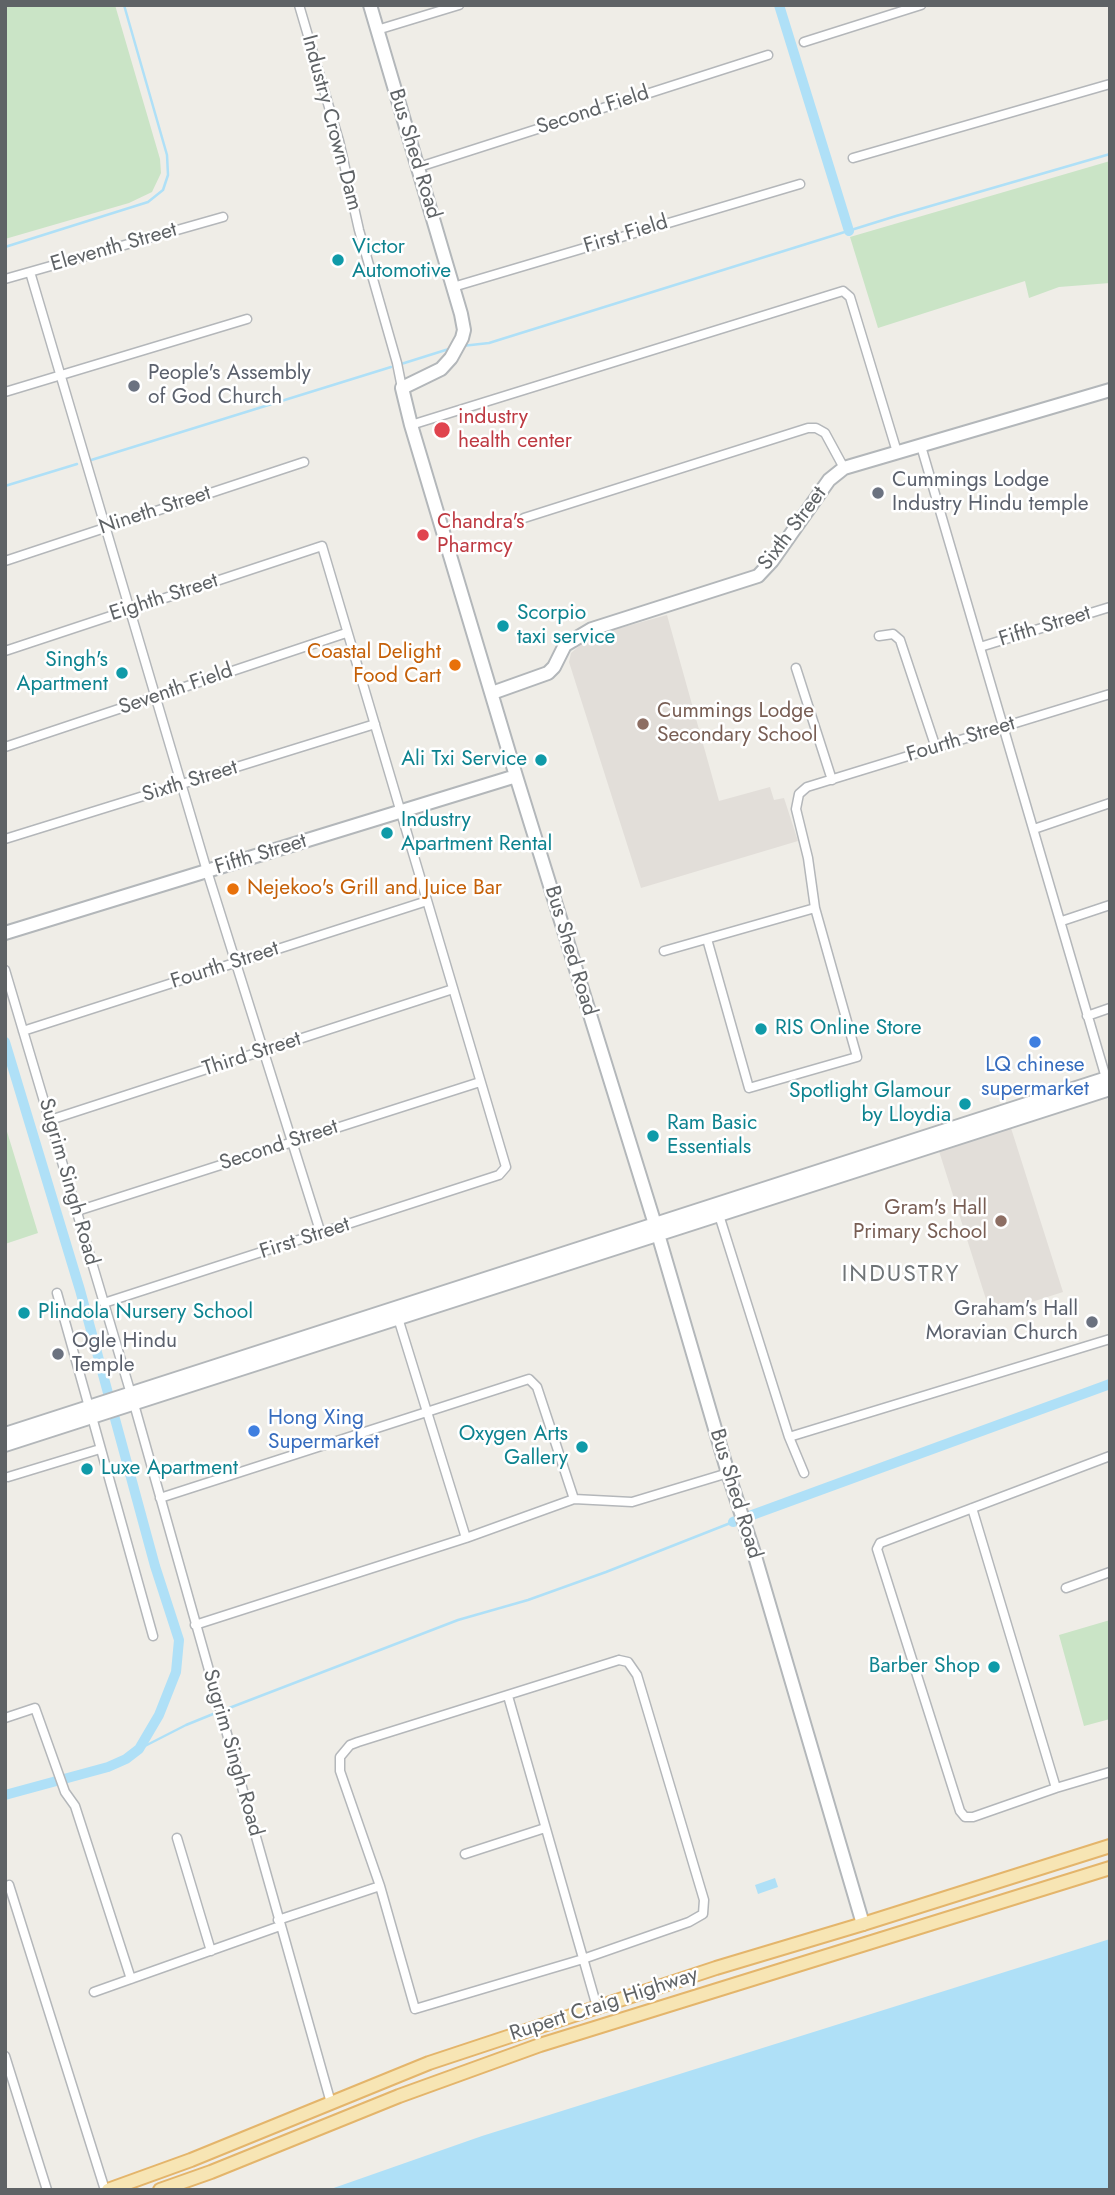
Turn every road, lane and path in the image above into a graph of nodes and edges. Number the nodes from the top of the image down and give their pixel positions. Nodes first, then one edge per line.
1 (299, 5) edge
2 (370, 5) edge
3 (458, 5) edge
4 (922, 5) edge
5 (377, 30) junction
6 (804, 42) dead end
7 (768, 55) dead end
8 (1110, 84) edge
9 (853, 158) dead end
10 (419, 167) junction
11 (800, 184) dead end
12 (223, 216) dead end
13 (30, 272) junction
14 (5, 279) edge
15 (453, 287) junction
16 (247, 319) dead end
17 (60, 375) junction
18 (402, 387) junction
19 (1110, 390) edge
20 (5, 392) edge
21 (411, 425) junction
22 (921, 446) junction
23 (897, 452) junction
24 (304, 462) dead end
25 (844, 468) junction
26 (524, 518) dead end
27 (105, 528) junction
28 (5, 561) edge
29 (1110, 607) edge
30 (129, 610) junction
31 (346, 633) junction
32 (879, 636) dead end
33 (980, 647) junction
34 (5, 651) edge
35 (796, 668) dead end
36 (492, 693) junction
37 (1110, 694) edge
38 (155, 698) junction
39 (375, 724) junction
40 (1004, 727) junction
41 (5, 747) edge
42 (936, 748) junction
43 (516, 776) junction
44 (832, 780) junction
45 (181, 785) junction
46 (1110, 803) edge
47 (401, 812) junction
48 (1034, 829) junction
49 (5, 839) edge
50 (206, 871) junction
51 (427, 901) junction
52 (1110, 905) edge
53 (816, 908) junction
54 (1062, 921) junction
55 (5, 933) edge
56 (707, 939) junction
57 (664, 951) dead end
58 (235, 963) junction
59 (5, 970) edge
60 (453, 989) junction
61 (1110, 1008) edge
62 (1087, 1016) junction
63 (23, 1031) junction
64 (263, 1051) junction
65 (480, 1082) junction
66 (1109, 1085) edge
67 (50, 1120) junction
68 (292, 1142) junction
69 (77, 1211) junction
70 (719, 1215) junction
71 (656, 1229) junction
72 (321, 1234) junction
73 (57, 1293) dead end
74 (104, 1303) junction
75 (398, 1318) junction
76 (1110, 1339) edge
77 (131, 1399) junction
78 (428, 1411) junction
79 (92, 1412) junction
80 (5, 1434) edge
81 (789, 1437) junction
82 (5, 1445) edge
83 (100, 1449) junction
84 (1110, 1457) edge
85 (728, 1473) junction
86 (804, 1473) dead end
87 (8, 1476) dead end
88 (160, 1497) junction
89 (574, 1499) junction
90 (972, 1508) junction
91 (466, 1538) junction
92 (1110, 1572) edge
93 (1066, 1588) dead end
94 (195, 1625) junction
95 (153, 1636) dead end
96 (508, 1696) junction
97 (5, 1718) edge
98 (1110, 1772) edge
99 (1056, 1788) junction
100 (545, 1828) junction
101 (177, 1838) dead end
102 (1110, 1846) edge
103 (465, 1854) dead end
104 (1110, 1868) edge
105 (380, 1886) junction
106 (5, 1887) edge
107 (279, 1923) junction
108 (863, 1924) junction
109 (211, 1951) junction
110 (583, 1959) junction
111 (131, 1979) junction
112 (94, 1992) dead end
113 (597, 2007) junction
114 (5, 2056) edge
115 (331, 2103) junction
116 (47, 2190) edge
117 (107, 2190) edge
118 (160, 2190) edge

1 - 18 street, Industry Crown Dam
2 - 5 street, Bus Shed Road
3 - 5 street
4 - 6 street
5 - 10 street, Bus Shed Road
7 - 10 street, Second Field
8 - 9 street
10 - 15 street, Bus Shed Road
11 - 15 street, First Field
12 - 13 street, Eleventh Street
13 - 14 street, Eleventh Street
13 - 17 street
15 - 18 street, Bus Shed Road
16 - 17 street
17 - 20 street
17 - 27 street
18 - 21 street, Bus Shed Road
19 - 22 street, Sixth Street
21 - 23 street
21 - 36 street, Bus Shed Road
22 - 23 street, Sixth Street
22 - 33 street
23 - 25 street, Sixth Street
24 - 27 street, Nineth Street
25 - 26 street
25 - 36 street, Sixth Street
27 - 28 street, Nineth Street
27 - 30 street
29 - 33 street, Fifth Street
30 - 31 street, Eighth Street
30 - 34 street, Eighth Street
30 - 38 street
31 - 38 street, Seventh Field
31 - 39 street
32 - 42 street
33 - 40 street
35 - 44 street
36 - 43 street, Bus Shed Road
37 - 40 street, Fourth Street
38 - 41 street, Seventh Field
38 - 45 street
39 - 45 street, Sixth Street
39 - 47 street
40 - 42 street, Fourth Street
40 - 48 street
42 - 44 street, Fourth Street
43 - 47 street, Fifth Street
43 - 71 street, Bus Shed Road
44 - 53 street, Fourth Street
45 - 49 street, Sixth Street
45 - 50 street
46 - 48 street
47 - 50 street, Fifth Street
47 - 51 street
48 - 54 street
50 - 55 street, Fifth Street
50 - 58 street
51 - 58 street, Fourth Street
51 - 60 street
52 - 54 street
53 - 56 street
53 - 56 street
54 - 62 street
56 - 57 street
58 - 63 street, Fourth Street
58 - 64 street
59 - 63 street, Sugrim Singh Road
60 - 64 street, Third Street
60 - 65 street
61 - 62 street
62 - 66 street
63 - 67 street, Sugrim Singh Road
64 - 67 street, Third Street
64 - 68 street
65 - 68 street, Second Street
65 - 72 street, First Street
66 - 70 street
66 - 71 street
67 - 69 street, Sugrim Singh Road
68 - 69 street, Second Street
68 - 72 street
69 - 74 street, Sugrim Singh Road
70 - 71 street
70 - 81 street
71 - 75 street
71 - 77 street
71 - 85 street, Bus Shed Road
72 - 74 street, First Street
73 - 79 street
74 - 77 street, Sugrim Singh Road
75 - 77 street
75 - 78 street
76 - 81 street
77 - 79 street
77 - 88 street, Sugrim Singh Road
78 - 88 street
78 - 89 street
78 - 91 street
79 - 80 street
79 - 82 street
79 - 83 street
81 - 86 street
83 - 87 street
83 - 95 street
84 - 90 street
85 - 89 street
85 - 108 street, Bus Shed Road
88 - 94 street, Sugrim Singh Road
89 - 91 street
90 - 99 street
90 - 99 street
91 - 94 street
92 - 93 street
94 - 107 street, Sugrim Singh Road
96 - 100 street
96 - 105 street
96 - 110 street
97 - 111 street
98 - 99 street
100 - 103 street
100 - 110 street
101 - 109 street
102 - 108 main road, Rupert Craig Highway
104 - 118 main road, Rupert Craig Highway
105 - 107 street
105 - 110 street
106 - 117 street
107 - 109 street
107 - 115 street, Sugrim Singh Road
108 - 113 main road, Rupert Craig Highway
109 - 111 street
110 - 113 street
111 - 112 street
113 - 115 main road, Rupert Craig Highway
114 - 116 street
115 - 117 main road, Rupert Craig Highway

